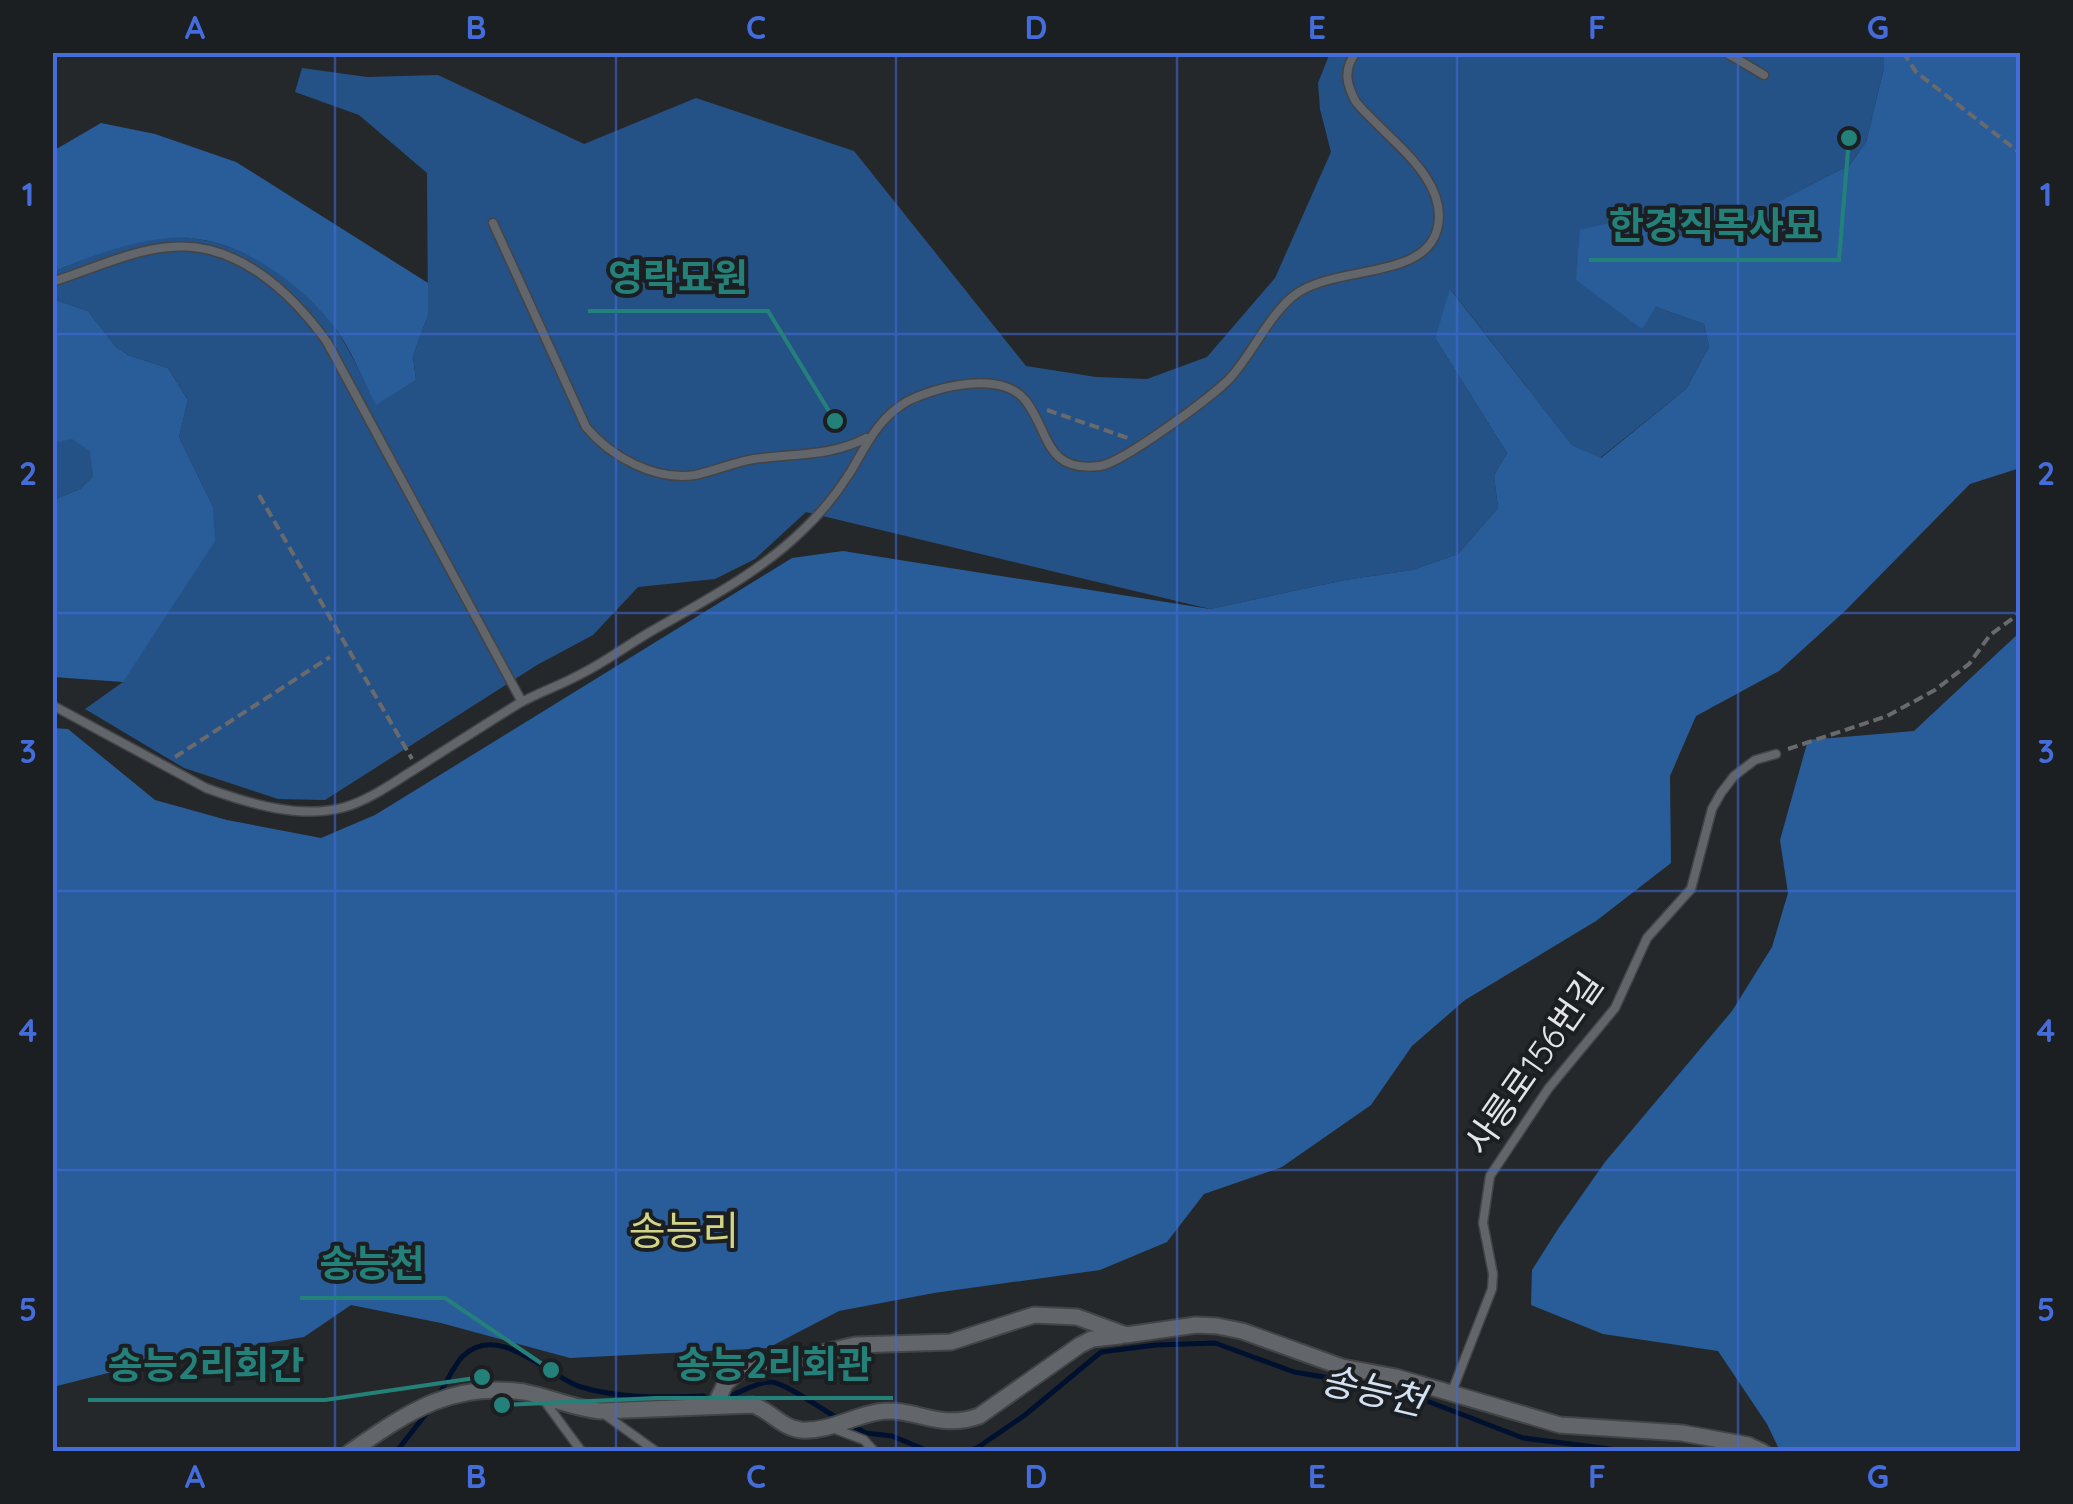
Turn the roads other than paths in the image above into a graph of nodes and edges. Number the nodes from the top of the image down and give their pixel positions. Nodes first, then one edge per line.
1 (1356, 52) edge
2 (1726, 52) edge
3 (1764, 75) dead end
4 (494, 223) dead end
5 (52, 282) edge
6 (870, 436) junction
7 (522, 702) junction
8 (52, 705) edge
9 (1776, 754) road end
10 (1126, 1335) junction
11 (1450, 1394) junction
12 (540, 1396) junction
13 (715, 1405) junction
14 (600, 1411) junction
15 (834, 1425) junction
16 (350, 1452) edge
17 (582, 1452) edge
18 (657, 1452) edge
19 (875, 1452) edge
20 (1763, 1452) edge

1 - 6 lane
2 - 3 lane
4 - 6 lane
5 - 7 lane
6 - 7 lane
7 - 8 lane
9 - 11 lane, 사릉로156번길
10 - 11 street
10 - 13 street
10 - 15 street
11 - 20 street
12 - 14 street
12 - 16 street
12 - 17 lane
13 - 14 street
13 - 15 street
14 - 18 lane
15 - 19 lane

